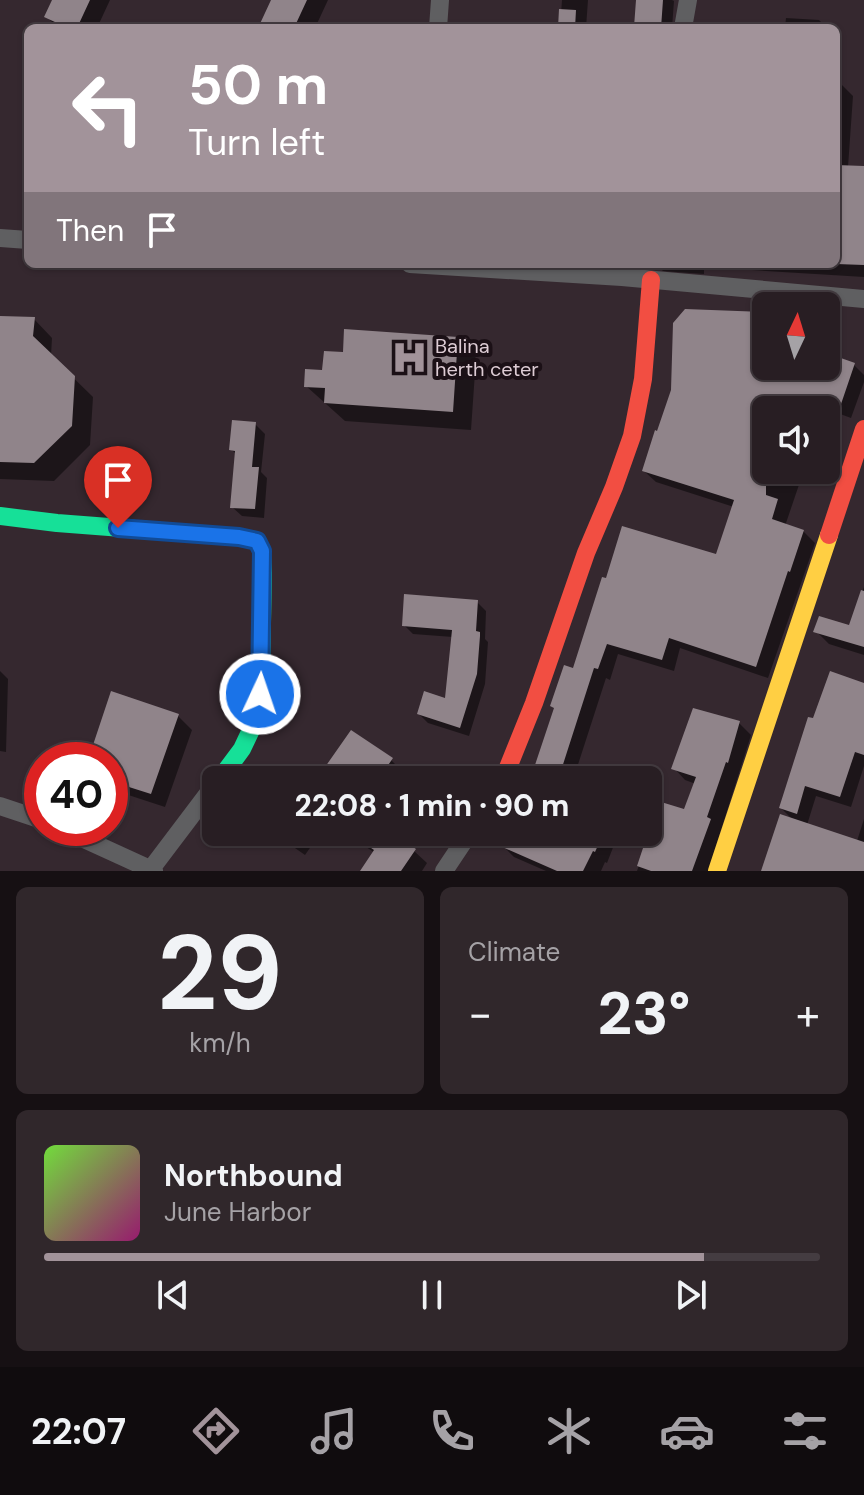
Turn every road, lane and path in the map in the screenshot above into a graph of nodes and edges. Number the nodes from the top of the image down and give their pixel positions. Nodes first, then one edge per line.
1 (440, 0) edge
2 (688, 0) edge
3 (438, 24) edge
4 (684, 24) edge
5 (0, 238) edge
6 (24, 240) edge
7 (539, 268) edge
8 (624, 271) edge
9 (651, 280) junction
10 (864, 299) edge
11 (864, 429) edge
12 (0, 516) edge
13 (229, 766) edge
14 (509, 766) edge
15 (202, 803) edge
16 (0, 806) edge
17 (24, 814) edge
18 (100, 846) edge
19 (461, 846) edge
20 (153, 870) edge
21 (444, 871) edge
22 (717, 871) edge

1 - 3 street
2 - 4 street
5 - 6 street
7 - 8 street
8 - 9 street
9 - 10 street
9 - 14 street
11 - 22 street
12 - 13 street
15 - 20 street
16 - 17 street
18 - 20 street
19 - 21 street

